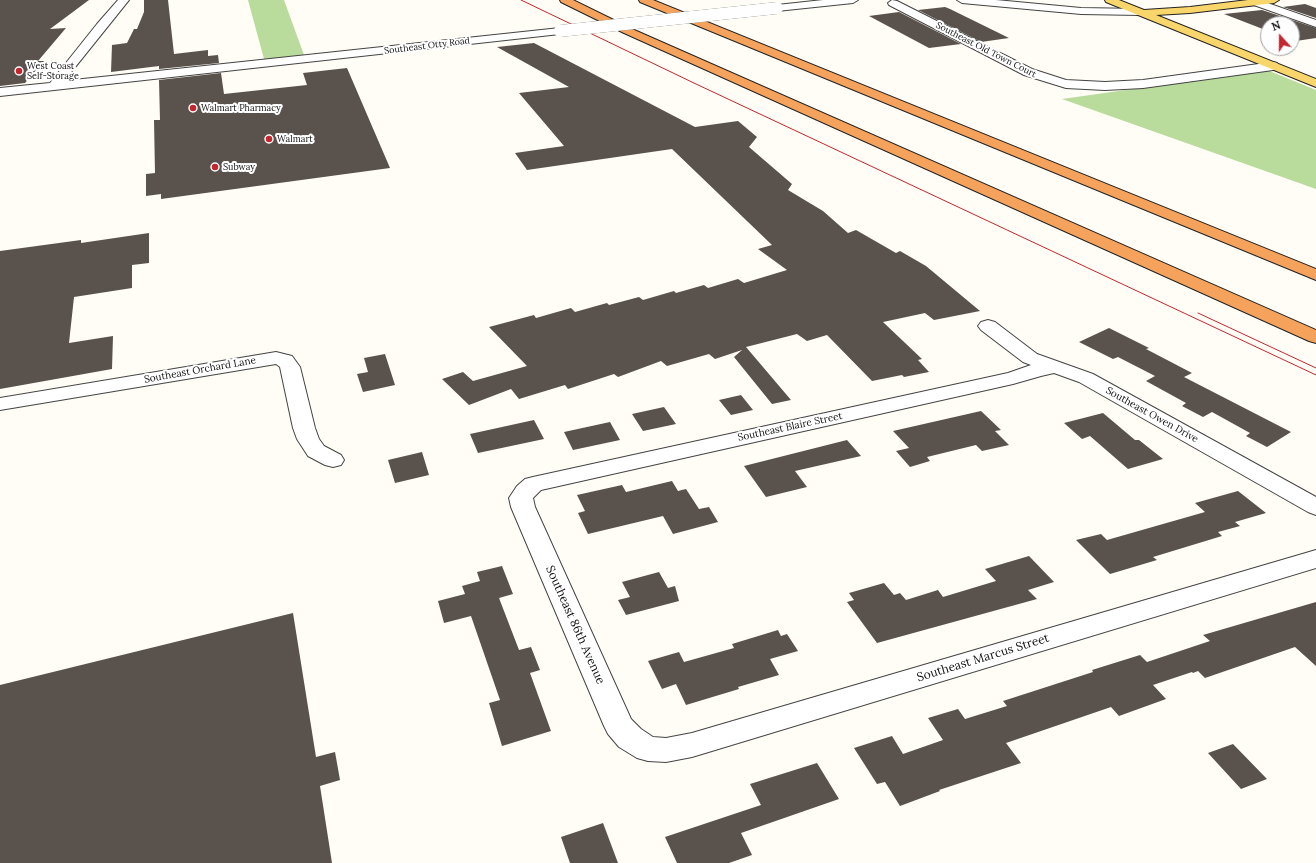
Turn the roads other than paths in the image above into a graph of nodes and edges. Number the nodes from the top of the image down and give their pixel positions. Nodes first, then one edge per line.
1 (124, 0) edge
2 (565, 0) edge
3 (644, 0) edge
4 (853, 0) edge
5 (962, 0) edge
6 (1110, 0) edge
7 (1274, 0) edge
8 (817, 2) edge
9 (1255, 2) junction
10 (893, 3) dead end
11 (1140, 12) junction
12 (1316, 24) edge
13 (1273, 66) junction
14 (1316, 83) edge
15 (53, 87) junction
16 (0, 92) edge
17 (1316, 275) edge
18 (988, 326) dead end
19 (1316, 337) edge
20 (1056, 367) junction
21 (0, 404) edge
22 (332, 460) dead end
23 (524, 491) joint
24 (1316, 507) edge
25 (1316, 559) edge
26 (648, 749) joint

1 - 15 street
2 - 19 highway
3 - 17 highway
4 - 8 street, Southeast Otty Road
5 - 11 street
6 - 11 main road
7 - 9 main road
8 - 15 street, Southeast Otty Road, bridge
9 - 11 main road
9 - 12 street
10 - 13 street, Southeast Old Town Court
11 - 13 main road
13 - 14 main road
15 - 16 street, Southeast Otty Road
18 - 20 street, Southeast Owen Drive
20 - 23 street, Southeast Blaire Street
20 - 24 street, Southeast Owen Drive
21 - 22 street, Southeast Orchard Lane
23 - 26 street, Southeast 86th Avenue
25 - 26 street, Southeast Marcus Street

